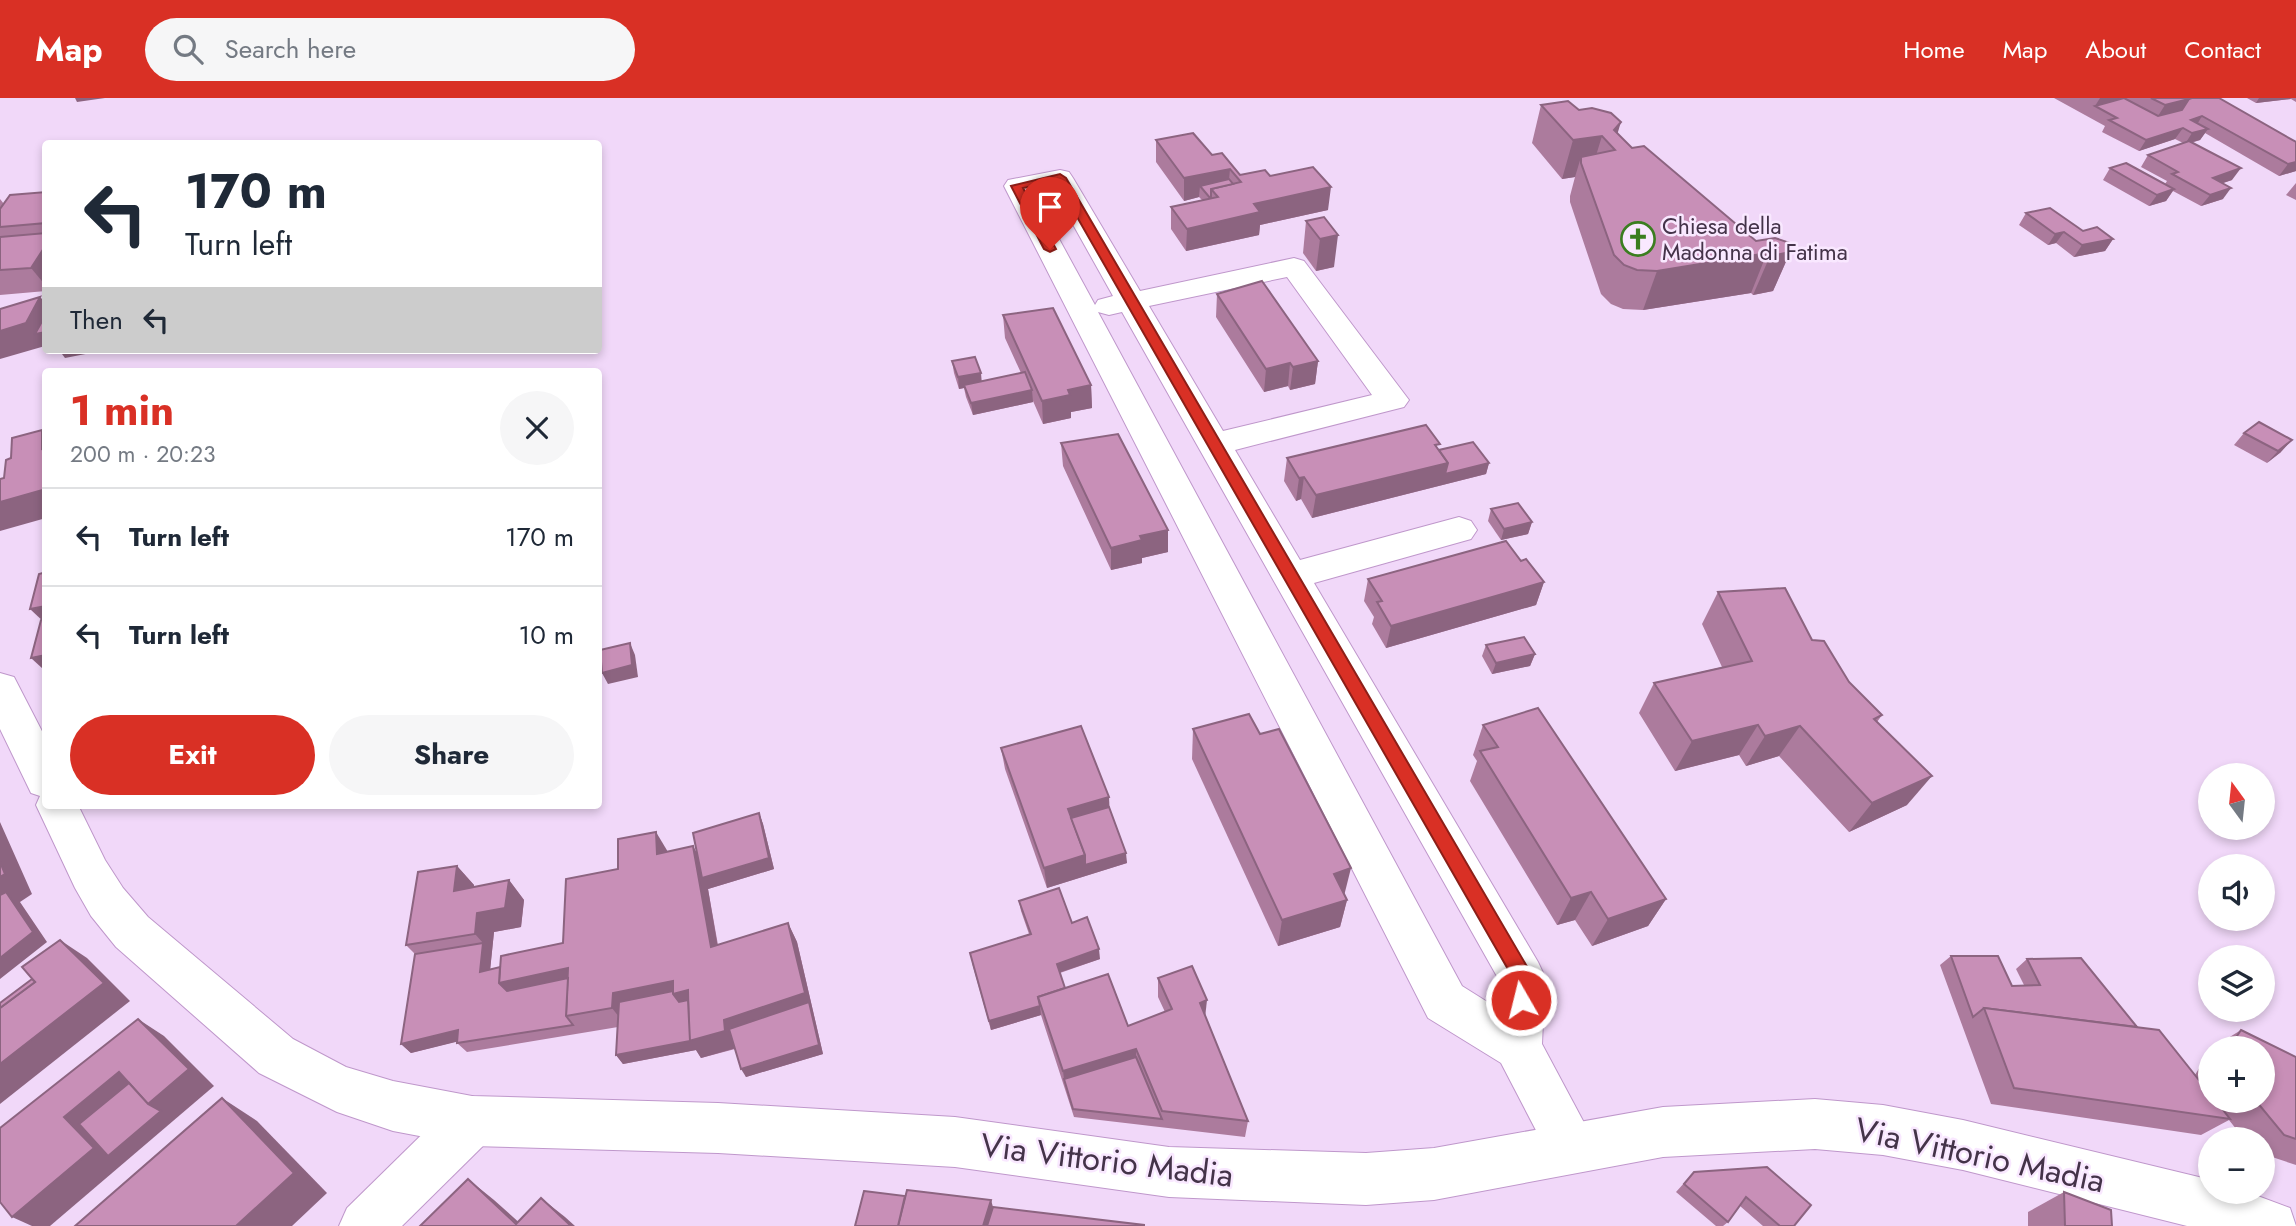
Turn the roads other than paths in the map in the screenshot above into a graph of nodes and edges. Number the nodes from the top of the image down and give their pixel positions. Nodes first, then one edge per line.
1 (1132, 300) junction
2 (1083, 312) junction
3 (1215, 444) junction
4 (1459, 530) dead end
5 (1291, 576) junction
6 (0, 688) edge
7 (42, 773) edge
8 (59, 809) edge
9 (1518, 1047) junction
10 (472, 1121) junction
11 (1572, 1147) junction
12 (365, 1226) edge
13 (2272, 1226) edge

1 - 2 street
1 - 2 street
1 - 3 street
1 - 3 street
2 - 9 street
3 - 5 street
4 - 5 street
5 - 9 street
6 - 7 street
8 - 10 street, Via Vittorio Madia
9 - 11 street
10 - 11 street, Via Vittorio Madia
10 - 12 street
11 - 13 street, Via Vittorio Madia

